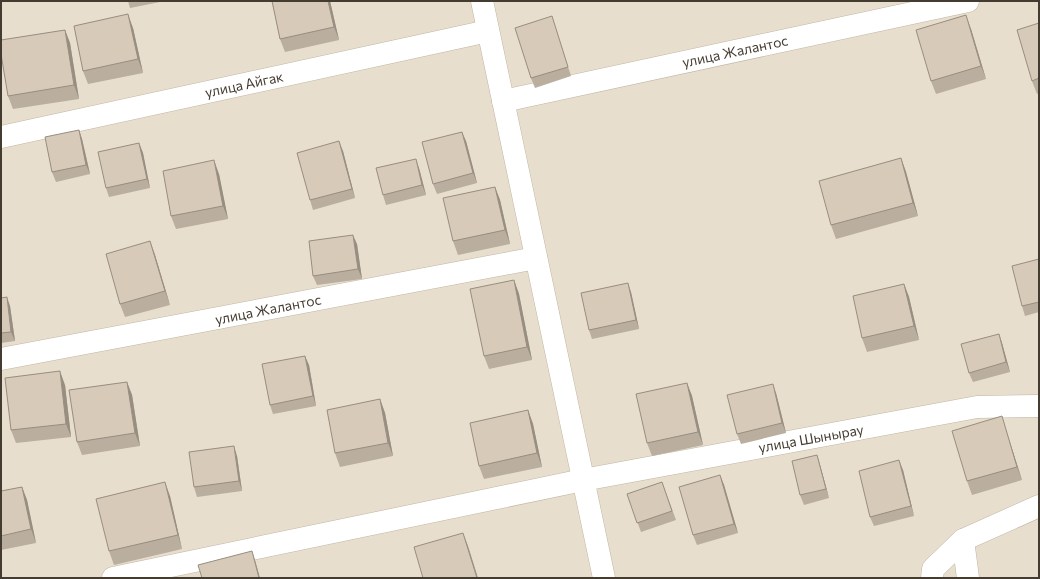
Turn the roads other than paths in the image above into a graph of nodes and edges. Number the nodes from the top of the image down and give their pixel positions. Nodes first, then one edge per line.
1 (482, 1) edge
2 (968, 1) edge
3 (488, 31) junction
4 (502, 101) junction
5 (1, 138) edge
6 (536, 258) junction
7 (1, 359) edge
8 (1039, 406) edge
9 (583, 480) junction
10 (1039, 506) edge
11 (963, 540) junction
12 (113, 578) edge
13 (604, 578) edge
14 (932, 578) edge
15 (968, 578) edge

1 - 3 street
2 - 4 street, улица Жалантос
3 - 4 street
3 - 5 street, улица Айгак
4 - 6 street
6 - 7 street, улица Жалантос
6 - 9 street
8 - 9 street, улица Шынырау
9 - 12 street
9 - 13 street
10 - 11 street
11 - 14 street
11 - 15 street

